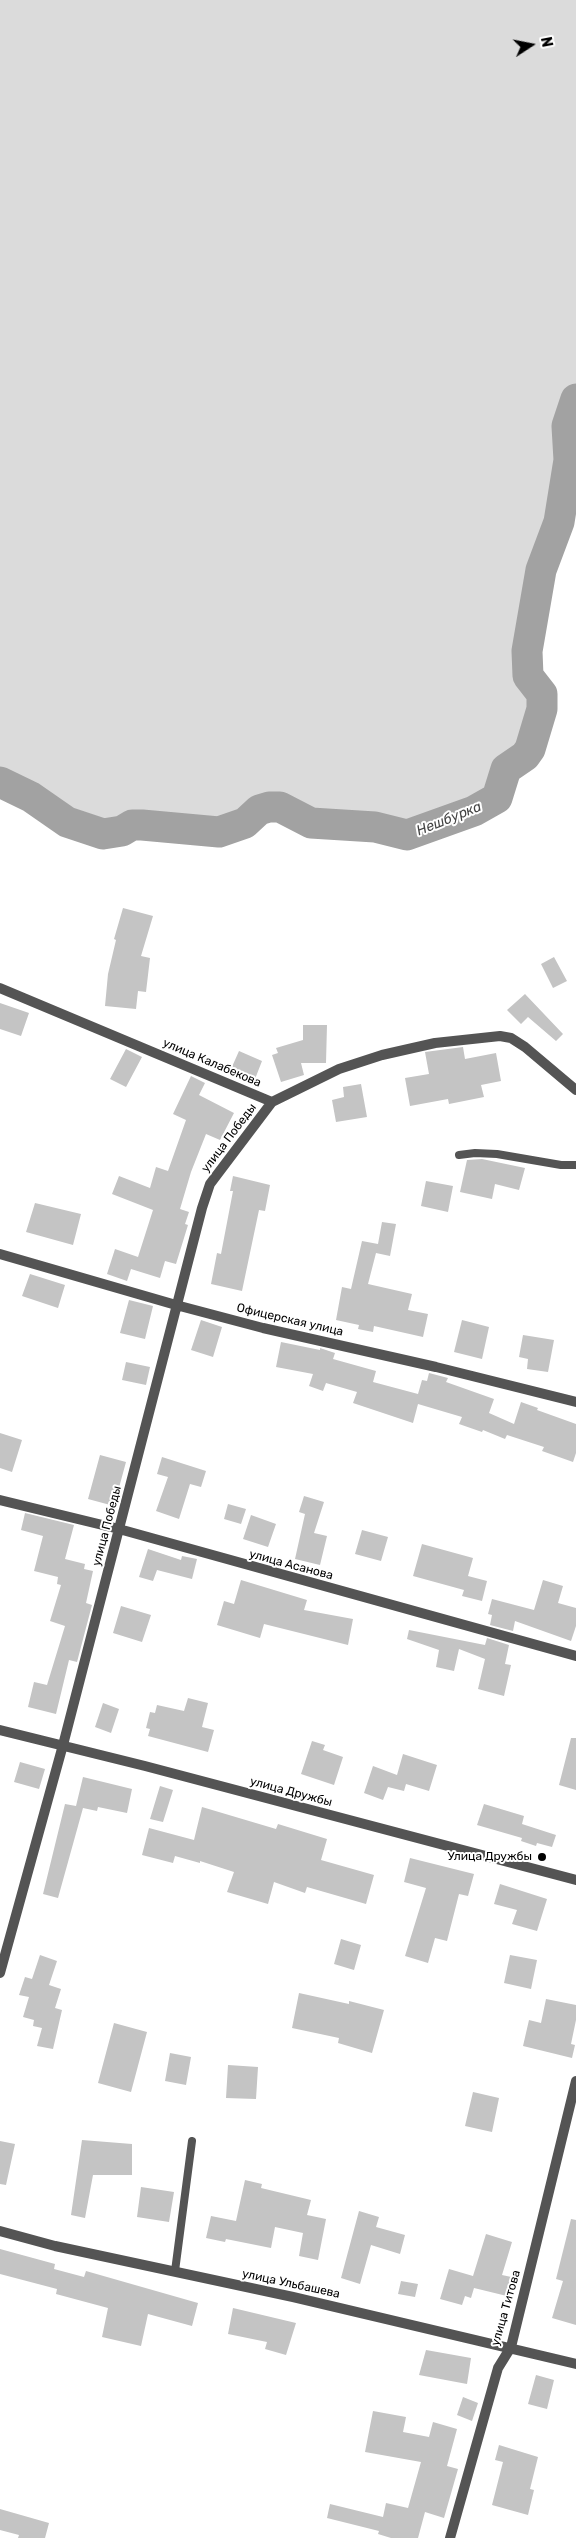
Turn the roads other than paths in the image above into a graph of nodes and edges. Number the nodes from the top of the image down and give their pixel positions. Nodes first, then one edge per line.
1 (0, 988) edge
2 (576, 1090) edge
3 (272, 1102) junction
4 (459, 1156) dead end
5 (576, 1165) edge
6 (0, 1254) edge
7 (176, 1305) junction
8 (576, 1402) edge
9 (0, 1500) edge
10 (119, 1529) junction
11 (576, 1656) edge
12 (0, 1730) edge
13 (62, 1745) junction
14 (576, 1880) edge
15 (0, 1973) edge
16 (576, 2081) edge
17 (192, 2141) dead end
18 (0, 2231) edge
19 (174, 2271) junction
20 (511, 2347) junction
21 (576, 2364) edge
22 (450, 2538) edge

1 - 3 street, улица Калабекова
2 - 3 street
3 - 7 street, улица Победы
4 - 5 lane
6 - 7 street, Офицерская улица
7 - 8 street, Офицерская улица
7 - 10 street, улица Победы
9 - 10 street, улица Асанова
10 - 11 street, улица Асанова
10 - 13 street, улица Победы
12 - 13 street, улица Дружбы
13 - 14 street, улица Дружбы
13 - 15 street, улица Победы
16 - 20 street, улица Титова
17 - 19 lane
18 - 19 street, улица Ульбашева
19 - 20 street, улица Ульбашева
20 - 21 street, улица Ульбашева
20 - 22 street, улица Титова

